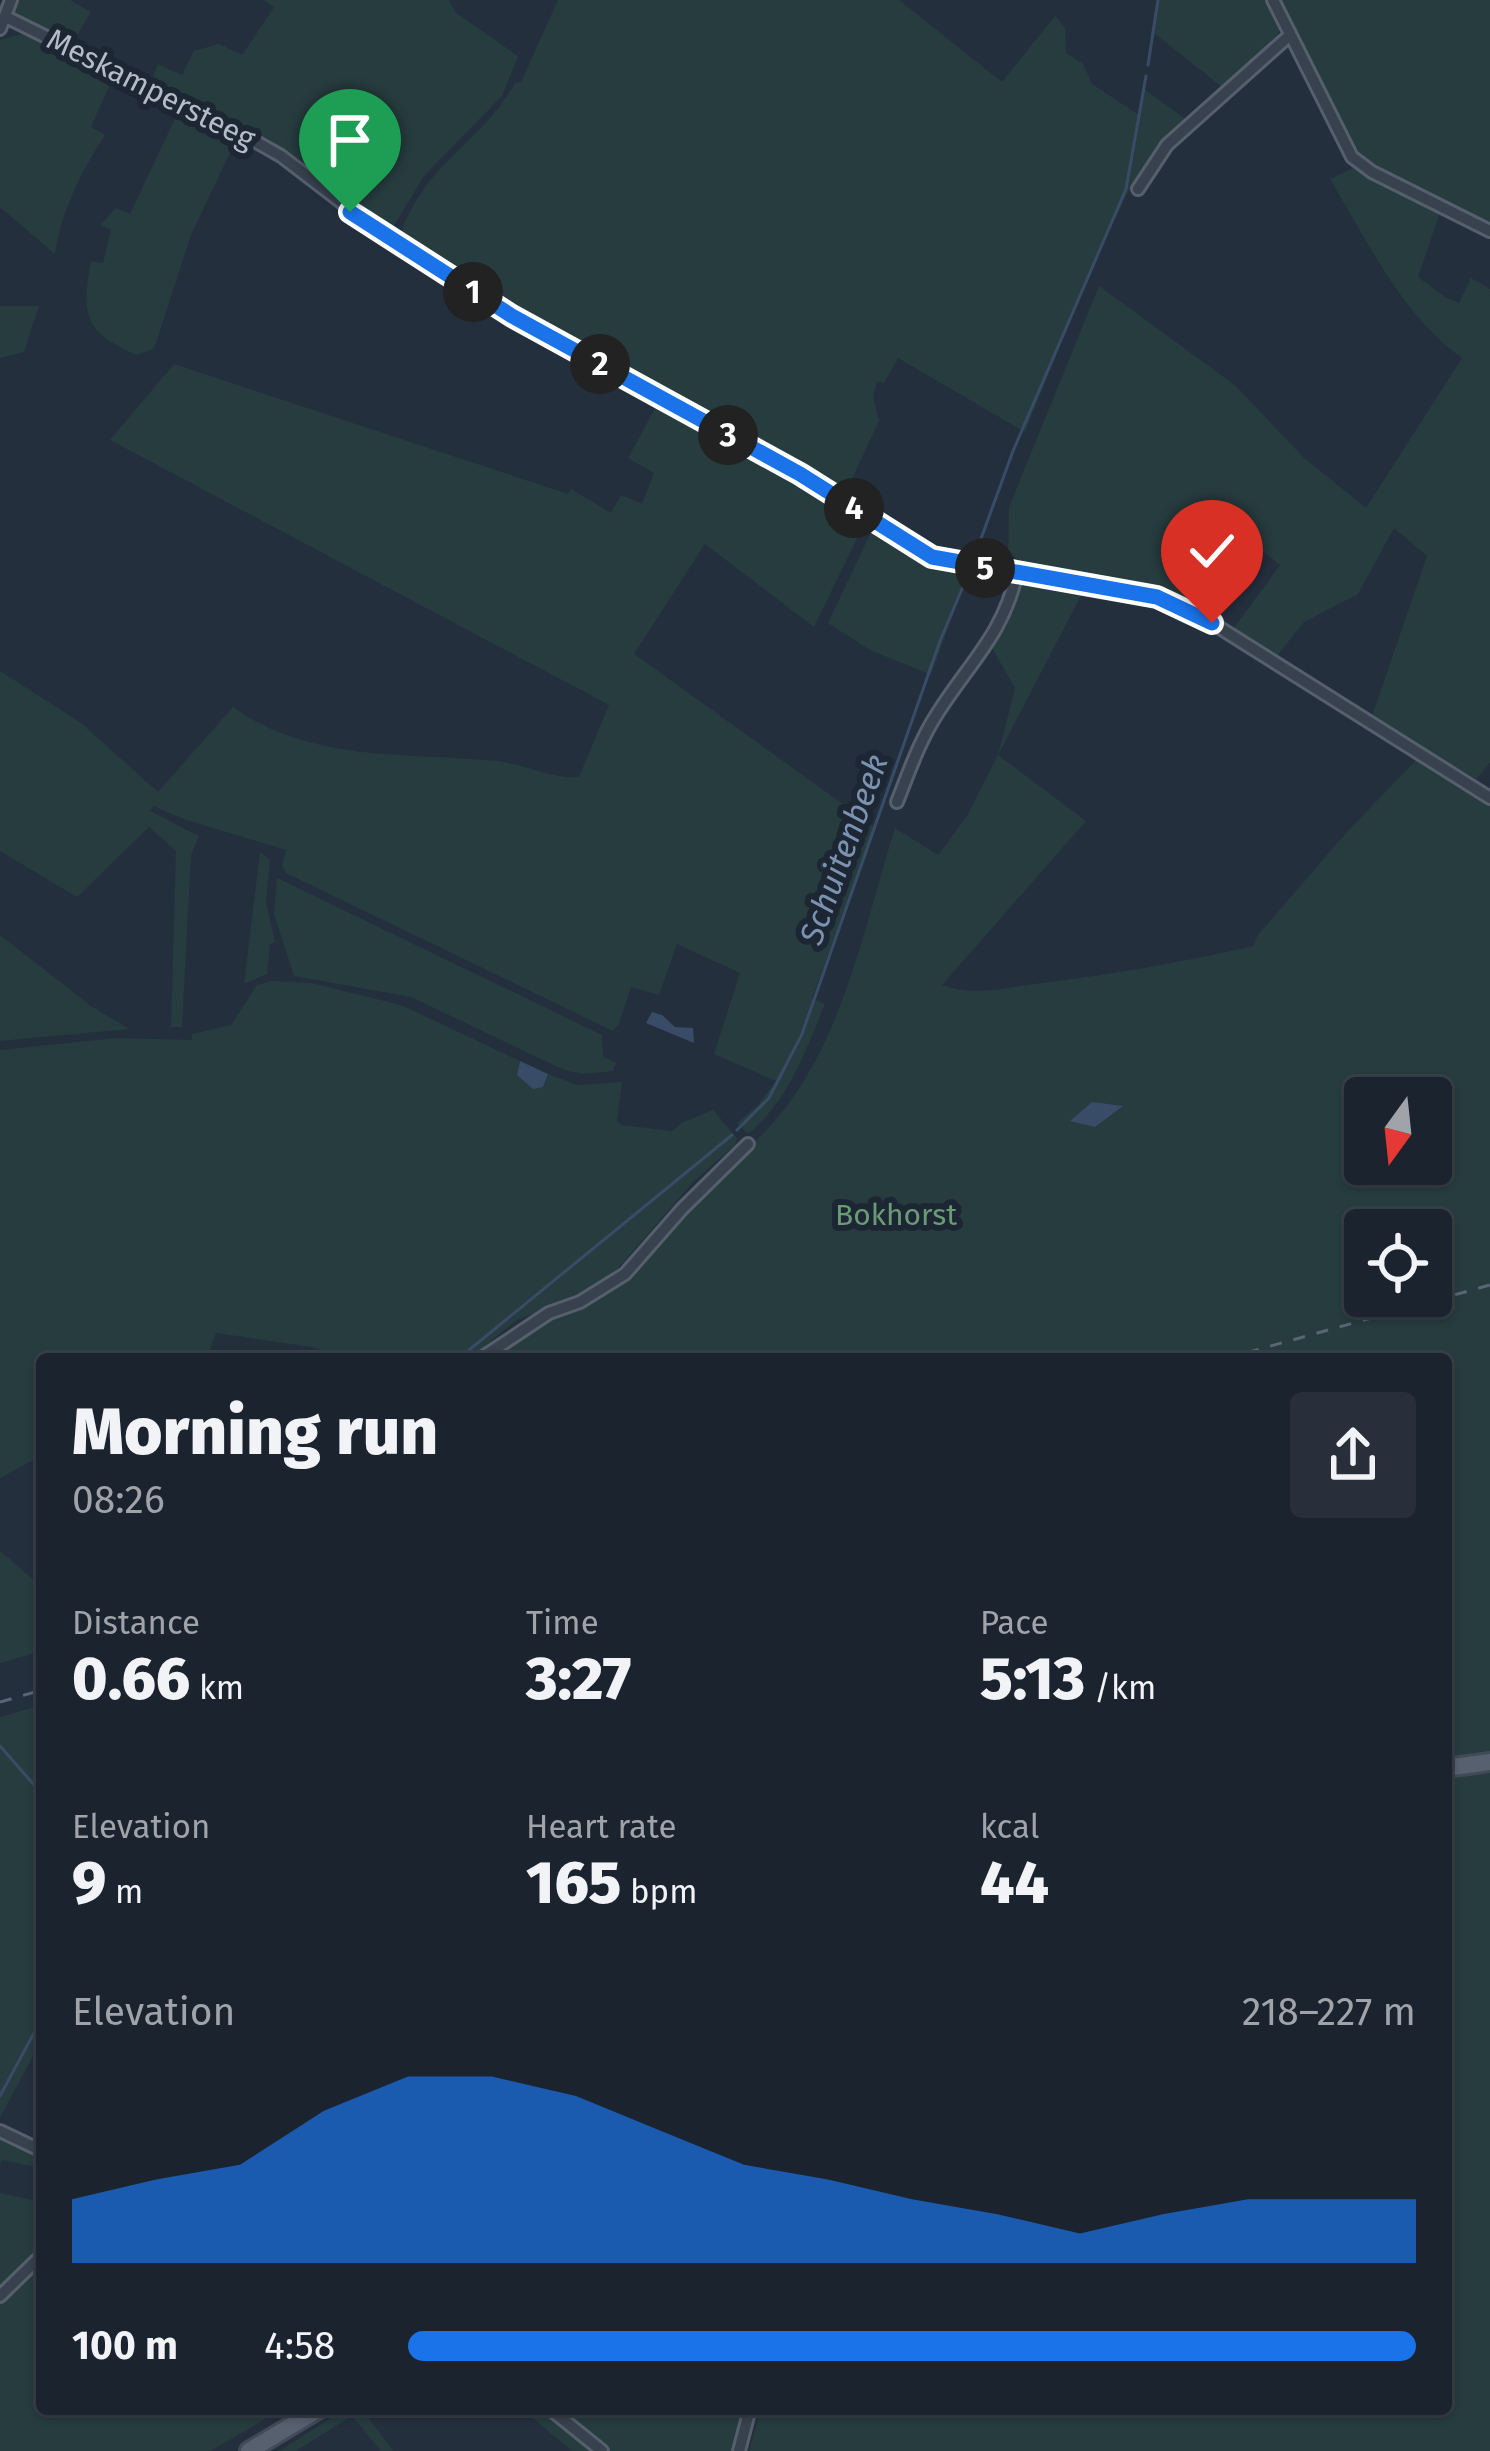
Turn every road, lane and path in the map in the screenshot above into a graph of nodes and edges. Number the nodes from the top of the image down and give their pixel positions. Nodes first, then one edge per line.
1 (11, 0) edge
2 (1274, 0) edge
3 (3, 23) edge
4 (1290, 35) junction
5 (1138, 189) dead end
6 (1490, 231) edge
7 (1017, 573) junction
8 (1490, 798) edge
9 (897, 802) dead end
10 (748, 1144) dead end
11 (489, 1353) edge
12 (1490, 1762) edge
13 (1452, 1767) edge
14 (0, 2131) edge
15 (36, 2148) edge
16 (36, 2261) edge
17 (0, 2296) edge
18 (309, 2415) edge
19 (557, 2415) edge
20 (748, 2415) edge
21 (249, 2451) edge
22 (602, 2451) edge
23 (739, 2451) edge

1 - 3 street
2 - 4 street
3 - 7 street, Meskampersteeg
4 - 5 street
4 - 6 street
7 - 8 street, Meskampersteeg
7 - 9 street
10 - 11 street
12 - 13 main road
14 - 15 street
16 - 17 street
18 - 21 main road
19 - 22 street
20 - 23 street

